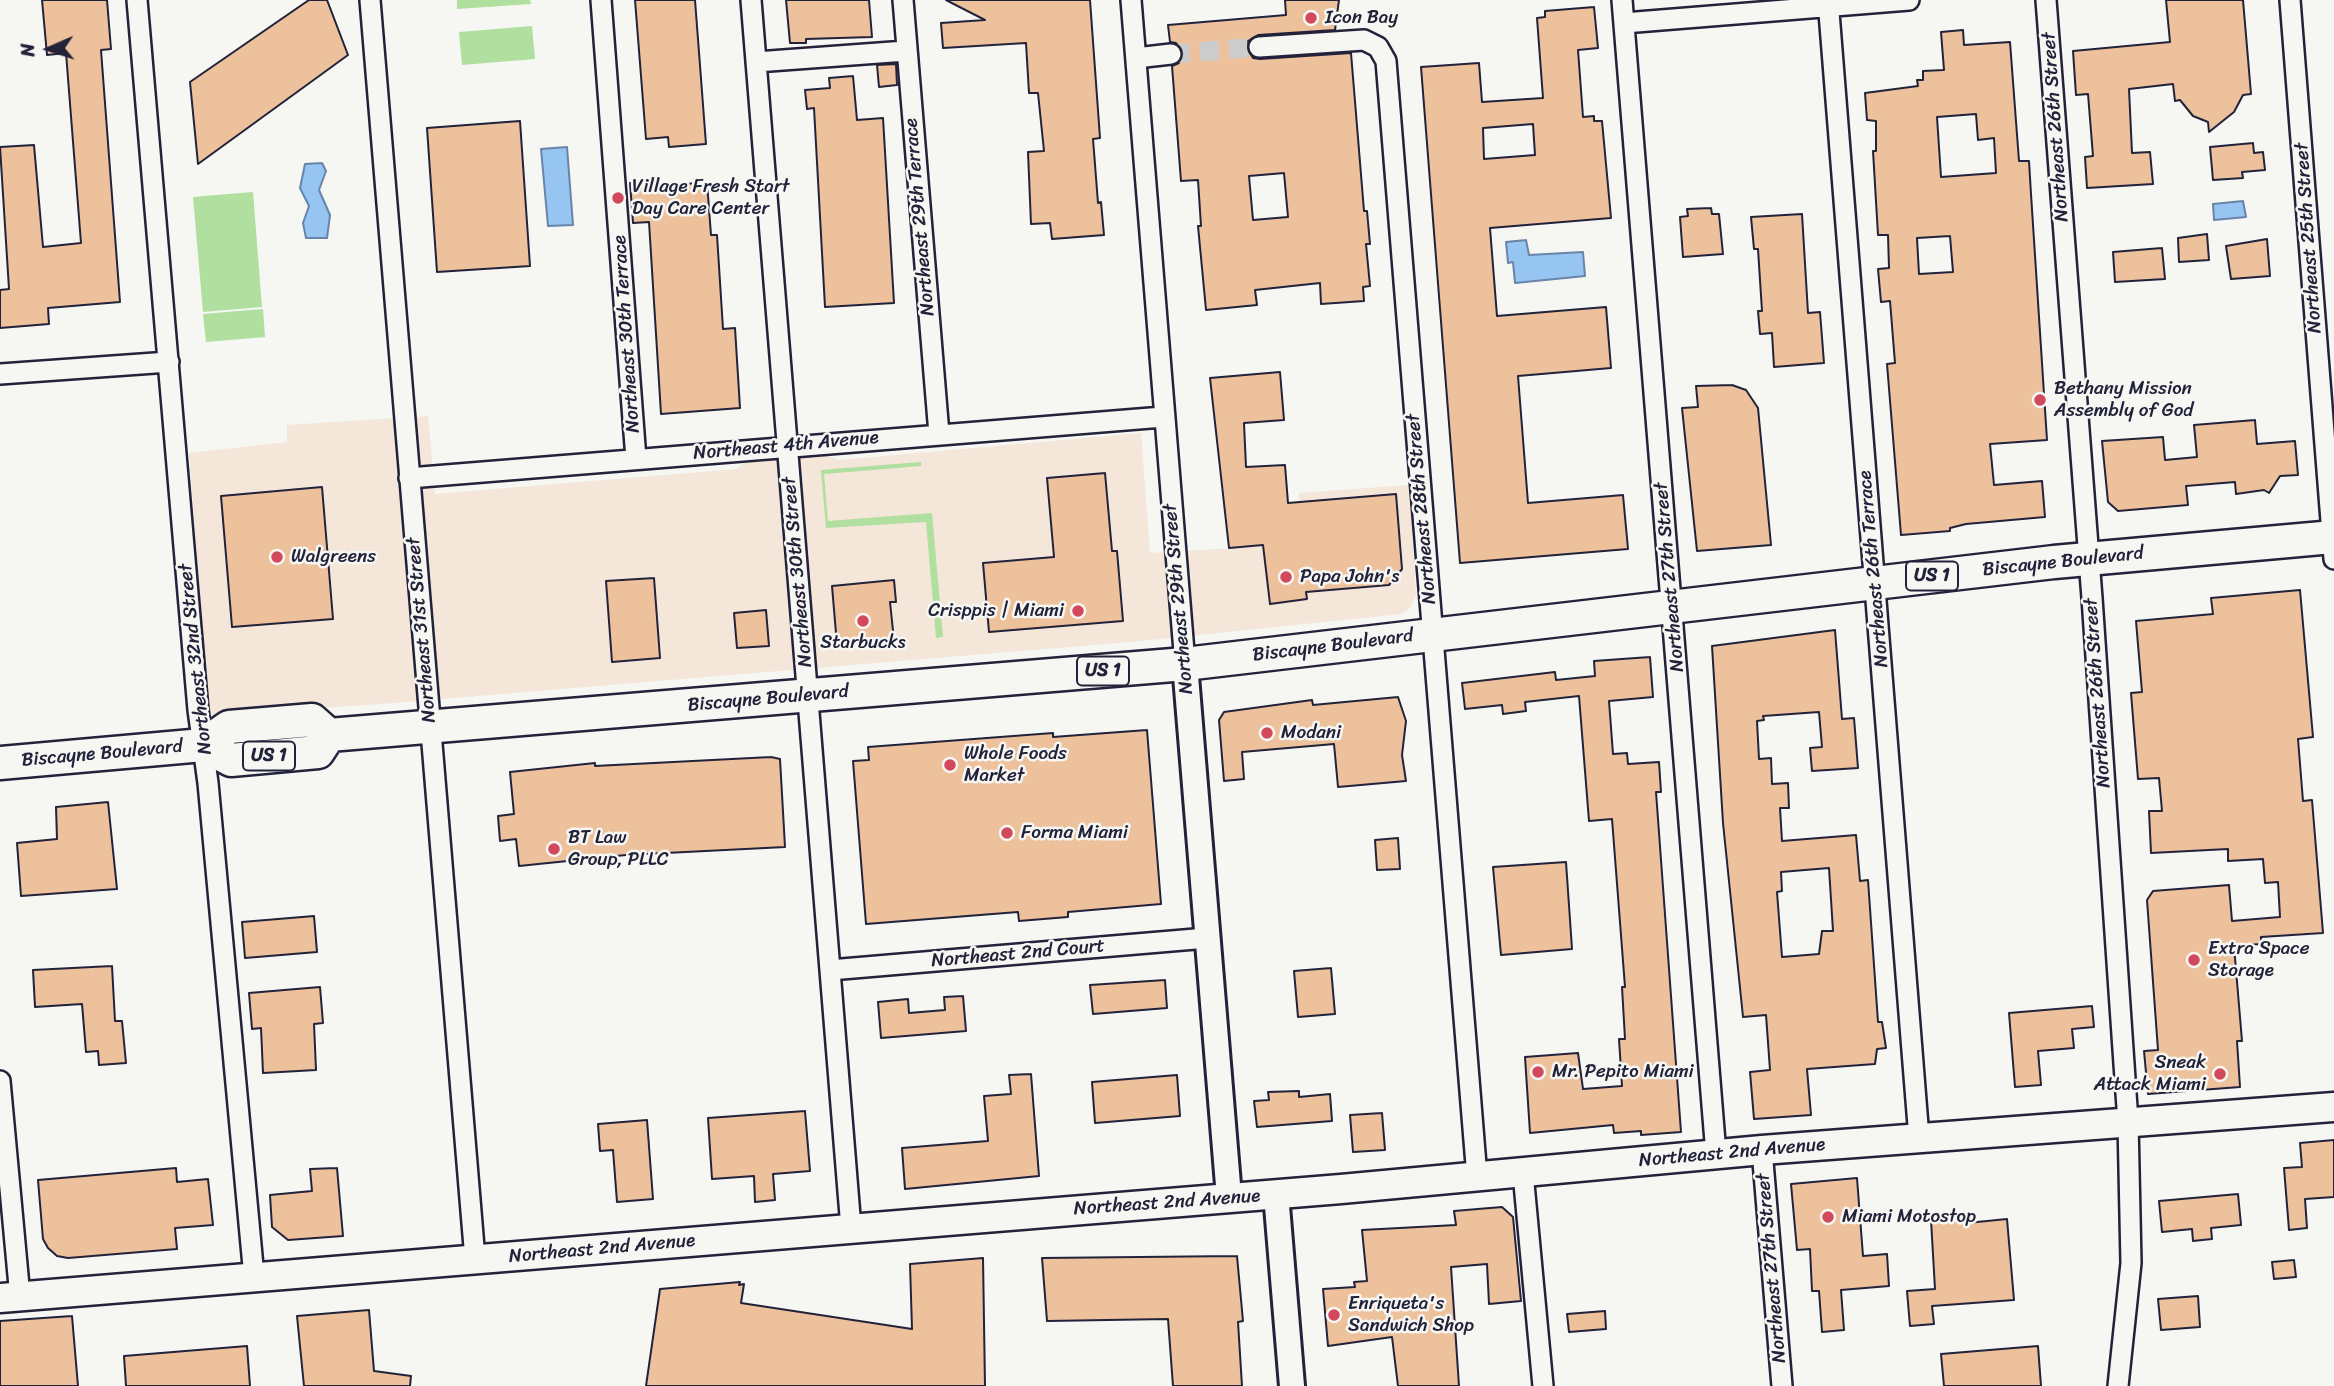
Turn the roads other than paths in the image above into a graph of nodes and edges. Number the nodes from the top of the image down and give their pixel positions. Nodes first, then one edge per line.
1 (137, 0) edge
2 (370, 0) edge
3 (601, 0) edge
4 (751, 0) edge
5 (903, 0) edge
6 (1130, 0) edge
7 (1622, 0) edge
8 (1909, 0) edge
9 (2046, 0) edge
10 (2290, 0) edge
11 (1829, 3) edge
12 (1624, 23) junction
13 (1259, 47) tunnel mouth
14 (906, 51) junction
15 (1171, 54) tunnel mouth
16 (1136, 58) junction
17 (756, 62) junction
18 (169, 362) junction
19 (0, 374) edge
20 (1163, 416) junction
21 (939, 434) junction
22 (788, 446) junction
23 (636, 459) junction
24 (409, 478) junction
25 (2333, 545) edge
26 (2089, 558) junction
27 (1875, 583) junction
28 (1673, 607) junction
29 (1432, 634) junction
30 (1185, 664) junction
31 (808, 695) junction
32 (430, 727) junction
33 (203, 746) junction
34 (0, 763) edge
35 (1207, 938) junction
36 (830, 970) junction
37 (0, 1080) edge
38 (2334, 1107) edge
39 (2127, 1122) junction
40 (1919, 1138) junction
41 (1762, 1150) junction
42 (1716, 1154) junction
43 (1523, 1173) junction
44 (1477, 1177) junction
45 (1276, 1194) junction
46 (1229, 1197) junction
47 (851, 1228) junction
48 (475, 1259) junction
49 (254, 1276) junction
50 (10, 1297) edge
51 (1292, 1386) edge
52 (1543, 1386) edge
53 (1782, 1386) edge
54 (2118, 1386) edge

1 - 18 street, Northeast 32nd Street
2 - 24 street, Northeast 31st Street
3 - 23 street, Northeast 30th Terrace
4 - 17 street, Northeast 30th Street
5 - 14 street, Northeast 29th Terrace
6 - 16 street, Northeast 29th Street
7 - 12 street, Northeast 27th Street
8 - 11 street
9 - 26 street, Northeast 26th Street
10 - 25 street, Northeast 25th Street
11 - 12 street
11 - 27 street, Northeast 26th Terrace
12 - 28 street, Northeast 27th Street
13 - 29 street, Northeast 28th Street
14 - 17 street
14 - 21 street, Northeast 29th Terrace
15 - 16 street
16 - 20 street, Northeast 29th Street
17 - 22 street, Northeast 30th Street
18 - 19 street
18 - 33 street, Northeast 32nd Street
20 - 21 street, Northeast 4th Avenue
20 - 30 street, Northeast 29th Street
21 - 22 street, Northeast 4th Avenue
22 - 23 street, Northeast 4th Avenue
22 - 31 street, Northeast 30th Street
23 - 24 street, Northeast 4th Avenue
24 - 32 street, Northeast 31st Street
25 - 26 main road, Biscayne Boulevard / US 1
26 - 27 main road, Biscayne Boulevard / US 1
26 - 39 street, Northeast 26th Street
27 - 28 main road, Biscayne Boulevard / US 1
27 - 40 street, Northeast 26th Terrace
28 - 29 main road, Biscayne Boulevard / US 1
28 - 42 street, Northeast 27th Street
29 - 30 main road, Biscayne Boulevard / US 1
29 - 44 street, Northeast 28th Street
30 - 31 main road, Biscayne Boulevard / US 1
30 - 35 street, Northeast 29th Street
31 - 32 main road, Biscayne Boulevard / US 1
31 - 36 street, Northeast 30th Street
32 - 33 main road, Biscayne Boulevard / US 1
32 - 48 street, Northeast 31st Street
33 - 34 main road, Biscayne Boulevard / US 1
33 - 49 street, Northeast 32nd Street
35 - 36 street, Northeast 2nd Court
35 - 46 street, Northeast 29th Street
36 - 47 street, Northeast 30th Street
37 - 50 street
38 - 39 main road, Northeast 2nd Avenue
39 - 40 main road, Northeast 2nd Avenue
39 - 54 street, Northeast 26th Street
40 - 41 main road, Northeast 2nd Avenue
41 - 42 main road, Northeast 2nd Avenue
41 - 53 street, Northeast 27th Street
42 - 43 main road, Northeast 2nd Avenue
43 - 44 main road, Northeast 2nd Avenue
43 - 52 street
44 - 45 main road, Northeast 2nd Avenue
45 - 46 main road, Northeast 2nd Avenue
45 - 51 street
46 - 47 main road, Northeast 2nd Avenue
47 - 48 main road, Northeast 2nd Avenue
48 - 49 main road, Northeast 2nd Avenue
49 - 50 main road, Northeast 2nd Avenue

